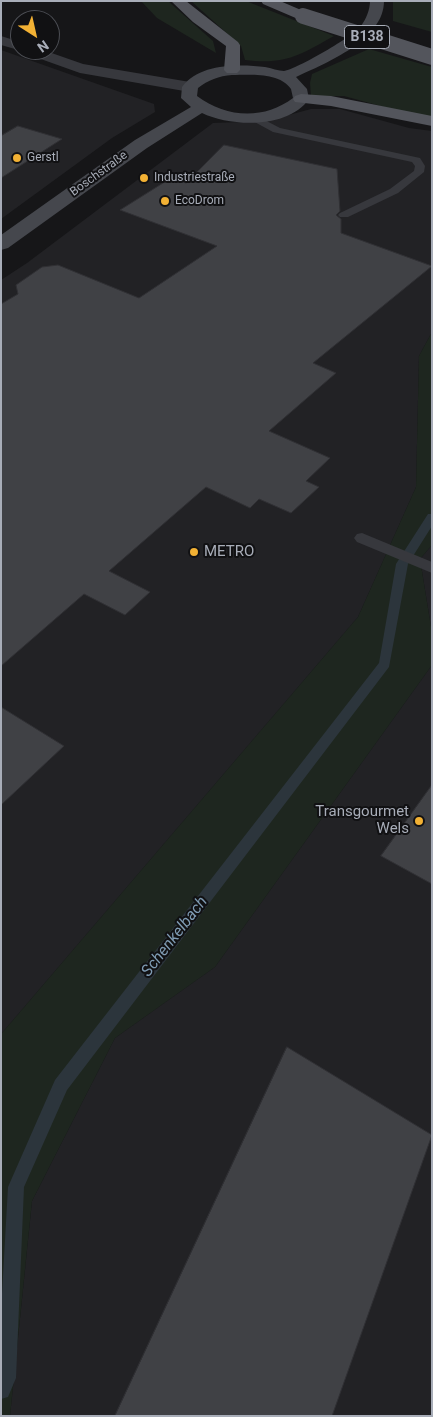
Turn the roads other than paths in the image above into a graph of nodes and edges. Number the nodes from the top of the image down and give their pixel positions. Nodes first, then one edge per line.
1 (178, 1) edge
2 (268, 1) edge
3 (377, 1) edge
4 (358, 18) dead end
5 (386, 27) dead end
6 (432, 57) edge
7 (57, 60) edge
8 (232, 70) junction
9 (285, 76) junction
10 (190, 87) junction
11 (301, 98) junction
12 (200, 108) junction
13 (255, 118) junction
14 (432, 121) edge
15 (344, 215) dead end
16 (1, 244) edge
17 (362, 538) dead end
18 (432, 568) edge

1 - 8 main road
2 - 6 main road, B138, bridge
3 - 9 main road
4 - 5 main road, B138
7 - 10 street
8 - 9 main road
8 - 10 main road
9 - 11 main road
10 - 12 main road
11 - 13 main road
11 - 14 main road
12 - 13 main road
12 - 16 main road, Boschstraße
13 - 15 lane
17 - 18 lane

